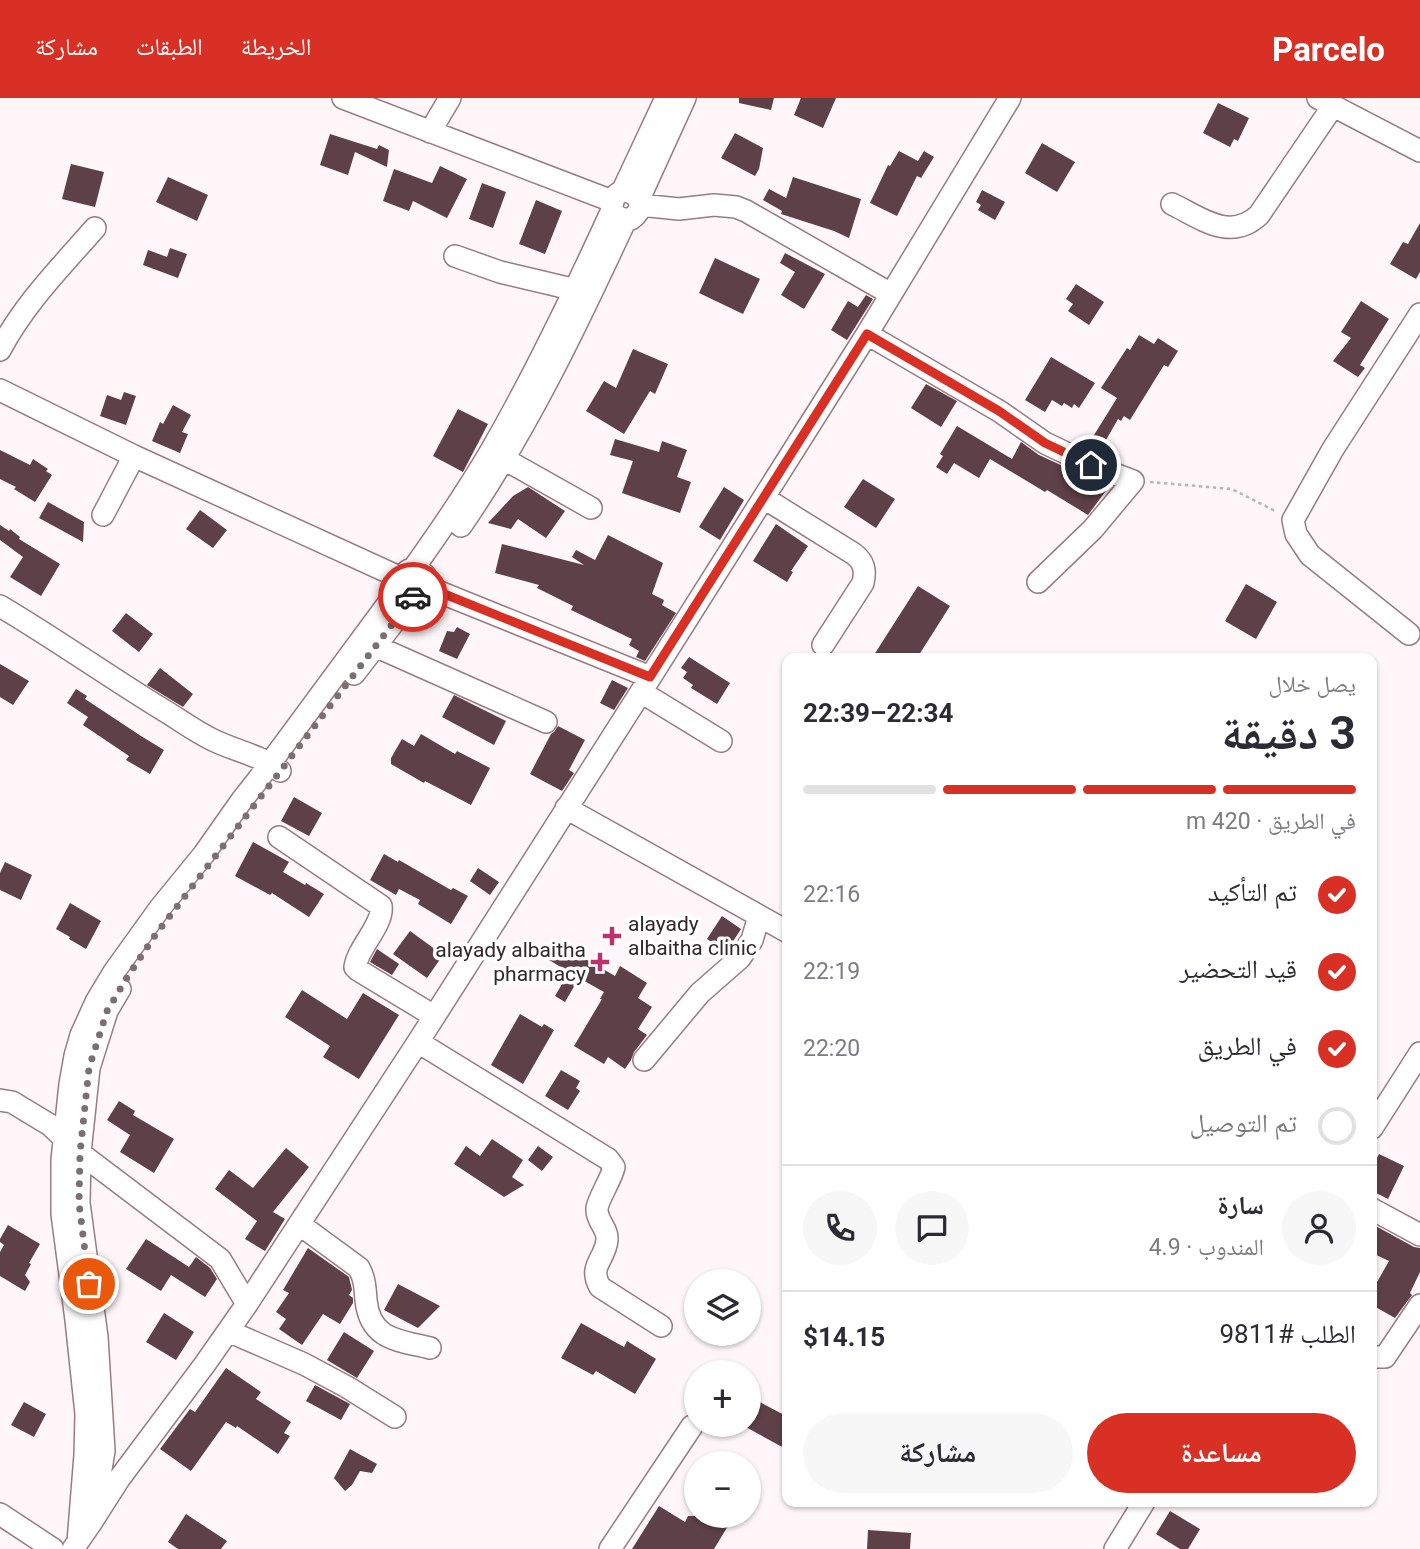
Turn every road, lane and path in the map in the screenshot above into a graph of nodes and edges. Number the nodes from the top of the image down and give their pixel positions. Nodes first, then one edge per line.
1 (343, 98) edge
2 (450, 98) edge
3 (666, 98) edge
4 (685, 98) edge
5 (1010, 98) edge
6 (1325, 102) edge
7 (430, 132) junction
8 (1420, 151) edge
9 (625, 204) junction
10 (1172, 204) dead end
11 (95, 228) dead end
12 (455, 256) dead end
13 (576, 290) junction
14 (891, 294) junction
15 (1420, 314) edge
16 (867, 334) junction
17 (0, 350) edge
18 (0, 390) edge
19 (516, 424) junction
20 (134, 456) junction
21 (504, 459) junction
22 (1133, 481) junction
23 (764, 498) junction
24 (591, 509) dead end
25 (103, 514) dead end
26 (1293, 520) junction
27 (414, 582) junction
28 (1038, 582) dead end
29 (0, 607) edge
30 (1416, 631) edge
31 (823, 645) dead end
32 (375, 646) junction
33 (646, 685) junction
34 (545, 722) dead end
35 (721, 741) dead end
36 (275, 767) junction
37 (566, 808) junction
38 (279, 837) dead end
39 (760, 916) junction
40 (782, 929) edge
41 (435, 1016) junction
42 (418, 1042) junction
43 (1420, 1054) edge
44 (645, 1060) dead end
45 (0, 1100) edge
46 (1377, 1120) edge
47 (64, 1139) junction
48 (80, 1153) junction
49 (1377, 1212) edge
50 (299, 1224) junction
51 (1420, 1235) edge
52 (247, 1304) junction
53 (1420, 1305) edge
54 (661, 1326) dead end
55 (228, 1331) junction
56 (429, 1349) dead end
57 (1377, 1357) edge
58 (395, 1417) dead end
59 (685, 1437) edge
60 (1141, 1507) edge
61 (0, 1514) edge
62 (92, 1523) junction
63 (75, 1546) edge
64 (53, 1549) edge
65 (610, 1549) edge
66 (1115, 1549) edge

1 - 7 street
2 - 7 street
3 - 9 street
4 - 9 street
5 - 14 street
6 - 8 street
6 - 10 street
7 - 9 street
9 - 13 street
9 - 14 street
9 - 19 street
11 - 17 street
12 - 13 street
13 - 19 street
14 - 16 street
15 - 26 street
16 - 22 street
16 - 23 street
18 - 20 street
19 - 21 street
19 - 27 street
20 - 25 street
20 - 27 street
21 - 24 street
21 - 27 street
22 - 26 path
22 - 28 street
23 - 31 street
23 - 33 street
26 - 30 street
27 - 32 street
27 - 33 street
27 - 36 street
29 - 36 street
32 - 34 street
32 - 36 street
33 - 35 street
33 - 37 street
36 - 47 street
36 - 48 street
37 - 39 street
37 - 41 street
38 - 41 street
39 - 40 street
39 - 44 street
41 - 42 street
42 - 50 street
42 - 54 street
43 - 46 street
45 - 47 street
47 - 48 street
47 - 63 street
48 - 52 street
48 - 62 street
49 - 51 street
50 - 52 street
50 - 56 street
52 - 55 street
53 - 57 street
55 - 58 street
55 - 62 street
59 - 65 street
60 - 66 street
61 - 64 street
62 - 63 street

